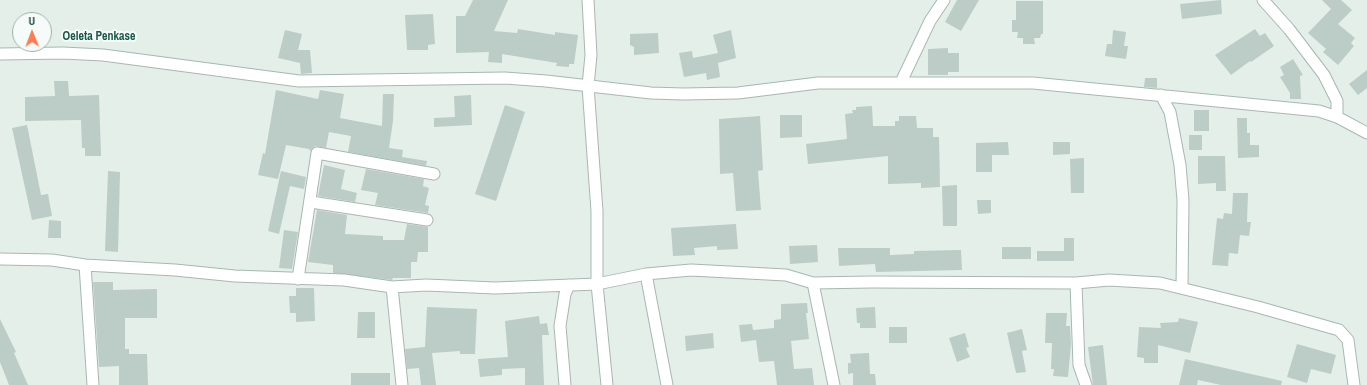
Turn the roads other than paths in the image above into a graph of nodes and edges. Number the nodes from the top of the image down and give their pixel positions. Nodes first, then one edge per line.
1 (588, 0) edge
2 (944, 0) edge
3 (1263, 0) edge
4 (0, 54) edge
5 (901, 82) junction
6 (588, 86) junction
7 (1161, 96) junction
8 (1337, 117) junction
9 (1367, 133) edge
10 (434, 174) dead end
11 (311, 202) junction
12 (427, 220) dead end
13 (0, 258) edge
14 (86, 265) junction
15 (646, 274) junction
16 (298, 279) junction
17 (813, 283) junction
18 (1076, 283) junction
19 (597, 284) junction
20 (569, 285) junction
21 (392, 286) junction
22 (1182, 288) junction
23 (93, 385) edge
24 (402, 385) edge
25 (565, 385) edge
26 (607, 385) edge
27 (666, 385) edge
28 (834, 385) edge
29 (1086, 385) edge
30 (1354, 385) edge

1 - 6 street
2 - 5 street
3 - 8 street
4 - 6 street
5 - 6 street
5 - 7 street
6 - 19 street
7 - 8 street
7 - 22 street
8 - 9 street
10 - 11 street
11 - 12 street
11 - 16 street
13 - 14 street
14 - 16 street
14 - 23 street
15 - 17 street
15 - 19 street
15 - 27 street
16 - 21 street
17 - 18 street
17 - 28 street
18 - 22 street
18 - 29 street
19 - 20 street
19 - 26 street
20 - 21 street
20 - 25 street
21 - 24 street
22 - 30 street

